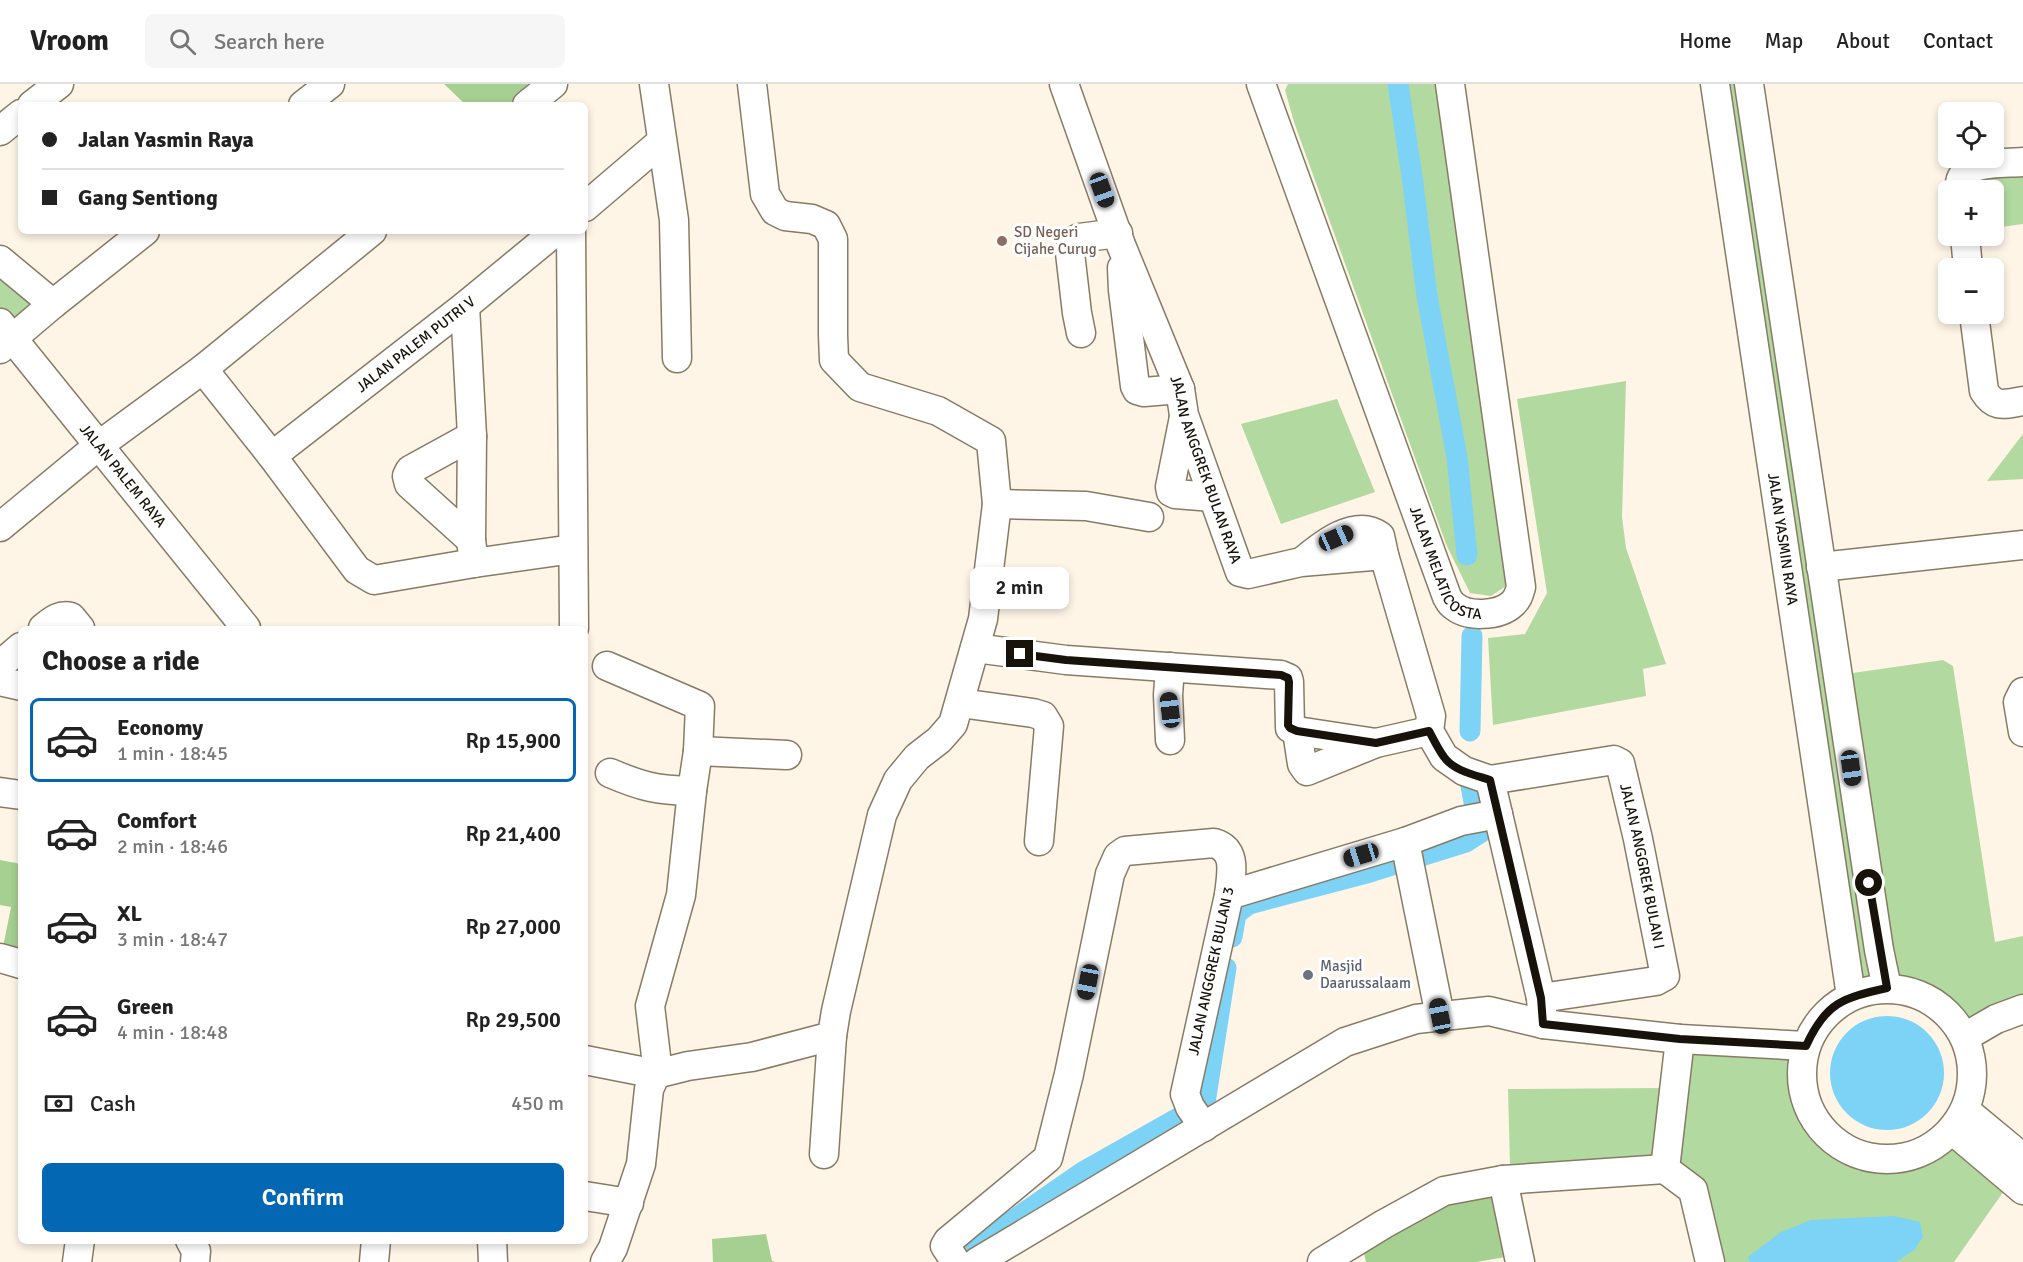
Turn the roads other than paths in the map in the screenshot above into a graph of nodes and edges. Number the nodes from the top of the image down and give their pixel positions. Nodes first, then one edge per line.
1 (59, 84) edge
2 (330, 84) edge
3 (553, 84) edge
4 (654, 84) edge
5 (752, 84) edge
6 (1064, 84) edge
7 (1261, 84) edge
8 (1715, 84) edge
9 (1749, 84) edge
10 (1450, 85) edge
11 (36, 102) edge
12 (307, 102) edge
13 (531, 102) edge
14 (18, 116) edge
15 (0, 131) edge
16 (661, 141) junction
17 (2023, 162) edge
18 (1960, 180) edge
19 (588, 204) edge
20 (141, 234) edge
21 (368, 234) edge
22 (552, 234) edge
23 (571, 234) edge
24 (1119, 239) junction
25 (0, 260) edge
26 (53, 304) junction
27 (465, 306) junction
28 (1975, 324) edge
29 (1081, 333) dead end
30 (4, 337) edge
31 (677, 358) dead end
32 (203, 369) junction
33 (2023, 401) edge
34 (1182, 402) junction
35 (472, 436) junction
36 (98, 446) junction
37 (272, 456) junction
38 (1213, 496) junction
39 (997, 504) junction
40 (1149, 517) dead end
41 (0, 527) edge
42 (2023, 545) edge
43 (573, 549) junction
44 (473, 552) junction
45 (1821, 567) junction
46 (45, 626) edge
47 (78, 626) edge
48 (244, 626) edge
49 (574, 626) edge
50 (975, 648) junction
51 (18, 650) edge
52 (0, 665) edge
53 (608, 666) dead end
54 (1170, 667) junction
55 (0, 681) edge
56 (18, 685) edge
57 (2023, 692) edge
58 (960, 703) junction
59 (1293, 730) junction
60 (1429, 731) junction
61 (2023, 732) edge
62 (1170, 741) dead end
63 (1376, 743) junction
64 (699, 751) junction
65 (787, 755) dead end
66 (610, 772) dead end
67 (1490, 780) junction
68 (692, 791) junction
69 (0, 792) edge
70 (18, 795) edge
71 (1494, 815) junction
72 (1039, 841) dead end
73 (1408, 854) junction
74 (1229, 895) junction
75 (0, 958) edge
76 (18, 962) edge
77 (1887, 988) junction
78 (1851, 996) junction
79 (2023, 1009) edge
80 (1542, 1011) junction
81 (1440, 1016) junction
82 (832, 1036) junction
83 (1965, 1036) junction
84 (1680, 1039) junction
85 (1806, 1046) junction
86 (588, 1061) edge
87 (657, 1073) junction
88 (1197, 1118) junction
89 (1959, 1120) junction
90 (824, 1154) dead end
91 (2023, 1158) edge
92 (1665, 1169) junction
93 (1503, 1180) junction
94 (2023, 1190) edge
95 (588, 1196) edge
96 (628, 1203) junction
97 (79, 1244) edge
98 (192, 1244) edge
99 (376, 1244) edge
100 (492, 1244) edge
101 (1364, 1251) edge
102 (951, 1256) edge
103 (77, 1262) edge
104 (195, 1262) edge
105 (375, 1262) edge
106 (493, 1262) edge
107 (605, 1262) edge
108 (977, 1262) edge
109 (1322, 1262) edge
110 (1521, 1262) edge
111 (1710, 1262) edge

1 - 11 street
2 - 12 street
3 - 13 street
4 - 16 street
5 - 39 street
6 - 24 street, JALAN ANGGREK BULAN RAYA
7 - 10 street, JALAN MELATICOSTA
8 - 78 street, JALAN YASMIN RAYA
9 - 45 street
14 - 15 street
16 - 19 street
16 - 31 street
17 - 18 street
20 - 26 street
21 - 32 street
22 - 27 street, JALAN PALEM PUTRI V
23 - 43 street
24 - 29 street
24 - 34 street, JALAN ANGGREK BULAN RAYA
24 - 34 street
25 - 26 street
26 - 30 street
27 - 35 street
27 - 37 street, JALAN PALEM PUTRI V
28 - 33 street
30 - 36 street, JALAN PALEM RAYA
32 - 36 street
32 - 37 street
34 - 38 street, JALAN ANGGREK BULAN RAYA
34 - 38 street
35 - 44 street
35 - 44 street
36 - 41 street
36 - 48 street, JALAN PALEM RAYA
37 - 44 street
38 - 60 street, JALAN ANGGREK BULAN RAYA
39 - 40 street
39 - 50 street
42 - 45 street
43 - 44 street
43 - 49 street
45 - 77 street
46 - 47 street
50 - 54 street
50 - 58 street
51 - 52 street
53 - 64 street
54 - 59 street
54 - 62 street
55 - 56 street
57 - 61 street
58 - 72 street
58 - 82 street
59 - 63 street
59 - 63 street
60 - 63 street
60 - 67 street, JALAN ANGGREK BULAN RAYA
64 - 65 street
64 - 68 street
66 - 68 street
67 - 71 street
67 - 80 street, JALAN ANGGREK BULAN I
68 - 87 street
69 - 70 street
71 - 73 street
71 - 80 street
73 - 74 street
73 - 81 street
74 - 88 street, JALAN ANGGREK BULAN 3
74 - 102 street, JALAN ANGGREK BULAN 3
75 - 76 street
77 - 78 street
77 - 83 street
78 - 85 street
79 - 83 street
80 - 81 street
80 - 84 street
81 - 88 street
82 - 87 street
82 - 90 street
83 - 89 street
84 - 85 street
84 - 92 street
85 - 89 street
86 - 87 street
87 - 96 street
88 - 108 street
89 - 91 street
89 - 94 street
92 - 93 street
92 - 111 street
93 - 101 street
93 - 110 street
95 - 96 street
96 - 107 street
97 - 103 street
98 - 104 street
99 - 105 street
100 - 106 street
101 - 109 street

